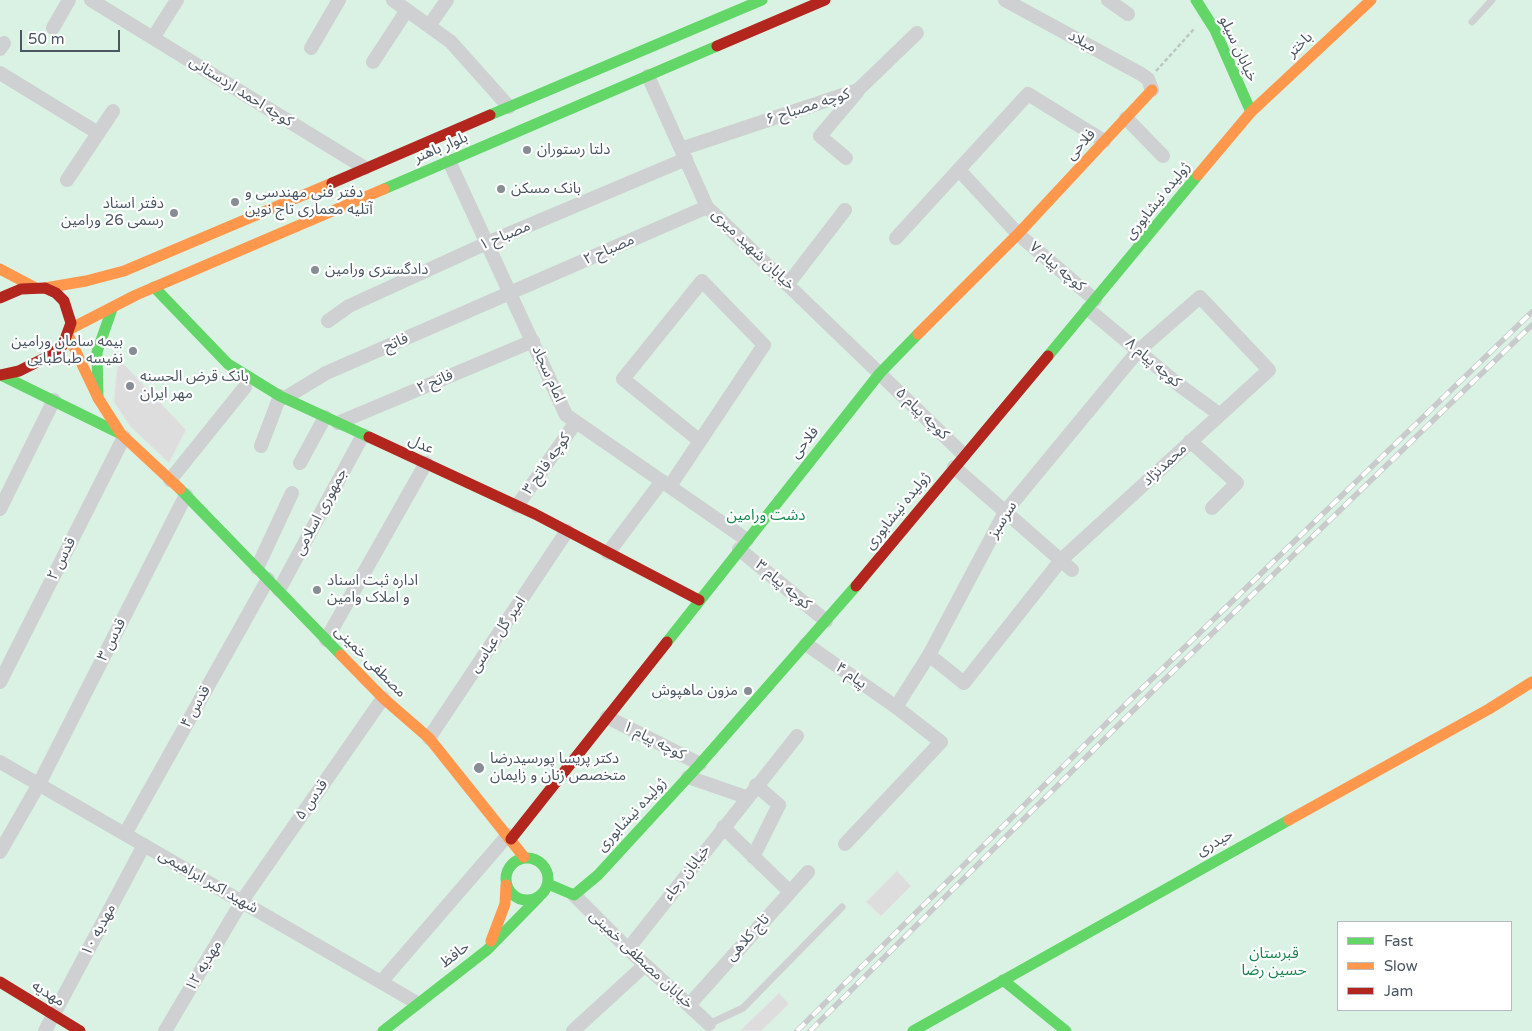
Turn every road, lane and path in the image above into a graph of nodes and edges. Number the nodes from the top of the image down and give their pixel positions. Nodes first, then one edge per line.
1 (69, 0) edge
2 (91, 0) edge
3 (177, 0) edge
4 (339, 0) edge
5 (393, 0) edge
6 (447, 0) edge
7 (762, 0) edge
8 (825, 0) edge
9 (1005, 0) edge
10 (1108, 0) edge
11 (1196, 0) edge
12 (1370, 0) edge
13 (1492, 0) edge
14 (407, 10) junction
15 (1128, 14) dead end
16 (1206, 16) junction
17 (1472, 22) dead end
18 (429, 26) junction
19 (53, 28) dead end
20 (917, 33) dead end
21 (153, 38) junction
22 (311, 48) dead end
23 (373, 62) dead end
24 (0, 73) edge
25 (648, 76) junction
26 (1150, 85) junction
27 (858, 90) junction
28 (509, 107) junction
29 (112, 111) dead end
30 (1250, 112) junction
31 (1126, 118) junction
32 (98, 133) junction
33 (1104, 141) junction
34 (683, 154) junction
35 (1164, 156) dead end
36 (846, 158) dead end
37 (449, 161) junction
38 (366, 168) junction
39 (959, 170) junction
40 (67, 180) dead end
41 (708, 207) junction
42 (844, 210) dead end
43 (1018, 234) junction
44 (896, 238) dead end
45 (487, 243) junction
46 (0, 269) edge
47 (86, 281) junction
48 (788, 284) junction
49 (40, 287) junction
50 (154, 287) junction
51 (510, 293) junction
52 (0, 298) edge
53 (1092, 305) junction
54 (112, 309) junction
55 (94, 318) junction
56 (328, 321) dead end
57 (69, 332) junction
58 (533, 341) junction
59 (1138, 351) junction
60 (1269, 370) joint
61 (880, 373) junction
62 (1, 375) edge
63 (245, 387) dead end
64 (282, 397) junction
65 (98, 398) junction
66 (54, 400) junction
67 (1220, 414) junction
68 (325, 417) junction
69 (576, 422) junction
70 (338, 423) junction
71 (123, 435) junction
72 (363, 435) junction
73 (1190, 441) junction
74 (700, 442) junction
75 (261, 446) dead end
76 (964, 455) junction
77 (300, 463) dead end
78 (426, 464) junction
79 (954, 467) junction
80 (170, 480) junction
81 (666, 484) junction
82 (292, 493) dead end
83 (186, 495) junction
84 (517, 506) junction
85 (1212, 508) dead end
86 (0, 509) edge
87 (1005, 512) junction
88 (567, 531) junction
89 (743, 544) junction
90 (608, 552) junction
91 (1061, 560) junction
92 (257, 568) junction
93 (1072, 570) dead end
94 (268, 579) junction
95 (279, 590) junction
96 (699, 600) junction
97 (826, 621) junction
98 (326, 640) junction
99 (806, 644) junction
100 (929, 655) junction
101 (0, 682) edge
102 (1532, 682) edge
103 (383, 698) junction
104 (896, 707) junction
105 (607, 717) junction
106 (797, 736) dead end
107 (429, 738) junction
108 (0, 762) edge
109 (700, 764) junction
110 (688, 777) junction
111 (39, 784) junction
112 (756, 785) junction
113 (746, 798) junction
114 (723, 827) junction
115 (125, 834) junction
116 (510, 837) junction
117 (844, 844) dead end
118 (144, 845) junction
119 (0, 852) edge
120 (753, 856) junction
121 (524, 858) junction
122 (808, 872) dead end
123 (548, 884) junction
124 (506, 885) junction
125 (790, 892) junction
126 (574, 895) junction
127 (539, 897) junction
128 (242, 901) junction
129 (842, 907) dead end
130 (628, 949) junction
131 (487, 950) junction
132 (645, 965) junction
133 (1003, 980) junction
134 (0, 982) edge
135 (381, 982) junction
136 (417, 1002) junction
137 (689, 1005) junction
138 (54, 1015) junction
139 (709, 1024) joint
140 (45, 1031) edge
141 (80, 1031) edge
142 (165, 1031) edge
143 (383, 1031) edge
144 (572, 1031) edge
145 (913, 1031) edge
146 (1066, 1031) edge

1 - 19 street
2 - 21 street, کوچه احمد اردستانی
3 - 21 street
4 - 22 street
5 - 14 street
6 - 18 street
7 - 28 main road, بلوار باهنر
8 - 25 main road, بلوار باهنر
9 - 26 street, میلاد
10 - 15 street
11 - 16 main road, خیابان سیلو
12 - 30 main road, باختر
13 - 17 lane
14 - 18 street
14 - 23 street
16 - 26 path
16 - 30 main road, خیابان سیلو
18 - 28 street
20 - 27 street, کوچه مصباح ۶
21 - 38 street, کوچه احمد اردستانی
24 - 32 street
25 - 34 street, خیابان شهید میری
25 - 37 main road, بلوار باهنر
26 - 31 main road, فلاحی
27 - 34 street, کوچه مصباح ۶
27 - 36 street
28 - 38 main road, بلوار باهنر
29 - 32 street
30 - 53 main road, ژولیده نیشابوری
31 - 33 main road, فلاحی
31 - 35 street
32 - 40 street
33 - 39 street
33 - 43 main road, فلاحی
34 - 41 street, خیابان شهید میری
34 - 45 street, مصباح ۱
37 - 45 street, امام سجاد
37 - 50 main road, بلوار باهنر
38 - 47 main road, بلوار باهنر
39 - 43 street, کوچه پیام ۷
39 - 44 street
41 - 48 street, خیابان شهید میری
41 - 51 street, مصباح ۲
42 - 48 street
43 - 53 street, کوچه پیام ۷
43 - 61 main road, فلاحی
45 - 51 street, امام سجاد
45 - 56 street, مصباح ۱
46 - 49 main road
47 - 49 main road, بلوار باهنر
47 - 55 main road
48 - 61 street, خیابان شهید میری
49 - 52 main road, بلوار باهنر
49 - 57 main road
50 - 54 main road, بلوار باهنر
50 - 64 main road, عدل
51 - 58 street, امام سجاد
51 - 64 street, فاتح
53 - 59 street, کوچه پیام ۸
53 - 76 main road, ژولیده نیشابوری
54 - 55 main road, بلوار باهنر
54 - 65 main road
55 - 57 main road, بلوار باهنر
57 - 62 main road
57 - 65 main road
58 - 69 street, امام سجاد
58 - 70 street, فاتح ۲
59 - 60 street, سرسبز
59 - 67 street, کوچه پیام ۸
59 - 87 street, سرسبز
60 - 67 street, محمدنژاد
61 - 76 street, کوچه پیام ۵
61 - 89 main road, فلاحی
62 - 66 main road
63 - 80 street
64 - 68 main road, عدل
64 - 75 street
65 - 71 main road
66 - 71 main road
66 - 86 street
67 - 73 street, محمدنژاد
68 - 70 main road, عدل
68 - 77 street
69 - 81 street, امام سجاد
69 - 84 street, کوچه فاتح ۳
70 - 72 main road, عدل
71 - 80 main road, مصطفی خمینی
71 - 101 street, قدس ۲
72 - 78 main road, عدل
72 - 95 street, جمهوری اسلامی
73 - 85 street
73 - 91 street, محمدنژاد
74 - 74 street
74 - 81 street
76 - 79 main road, ژولیده نیشابوری
78 - 84 main road, عدل
78 - 98 street
79 - 87 street
79 - 97 main road, ژولیده نیشابوری
80 - 83 main road, مصطفی خمینی
81 - 89 street, امام سجاد
81 - 90 street
82 - 92 street
83 - 92 main road, مصطفی خمینی
83 - 111 street, قدس ۳
84 - 88 main road, عدل
87 - 91 street
87 - 100 street, سرسبز
88 - 90 main road, عدل
88 - 107 street, امیر گل عباسی
89 - 96 main road, فلاحی
89 - 97 street, کوچه پیام ۳
90 - 96 main road, عدل
91 - 93 street
91 - 100 street, محمدنژاد
92 - 94 main road, مصطفی خمینی
94 - 95 main road, مصطفی خمینی
94 - 115 street, قدس ۴
95 - 98 main road, مصطفی خمینی
96 - 105 main road, فلاحی
97 - 99 main road, ژولیده نیشابوری
98 - 103 main road, مصطفی خمینی
99 - 104 street, پیام ۴
99 - 109 main road, ژولیده نیشابوری
100 - 104 street, سرسبز
102 - 133 main road, حیدری
103 - 107 main road, مصطفی خمینی
103 - 128 street, قدس ۵
104 - 117 street, پیام ۴
105 - 109 street, کوچه پیام ۱
105 - 116 main road, فلاحی
106 - 112 street, خیابان رجاء
107 - 116 main road, مصطفی خمینی
108 - 111 street, شهید اکبر ابراهیمی
109 - 110 main road, ژولیده نیشابوری
110 - 113 street
110 - 126 main road, ژولیده نیشابوری
111 - 115 street, شهید اکبر ابراهیمی
111 - 119 street, قدس ۳
112 - 113 street, خیابان رجاء
112 - 120 street
113 - 114 street, خیابان رجاء
114 - 120 street
114 - 130 street, خیابان رجاء
115 - 118 street, شهید اکبر ابراهیمی
116 - 121 main road, مصطفی خمینی
116 - 135 street
118 - 128 street, شهید اکبر ابراهیمی
118 - 138 street, مهدیه ۱۰
120 - 125 street
121 - 123 main road
121 - 124 main road
122 - 125 street, تاج کلاهی
123 - 126 main road
123 - 127 main road
124 - 127 main road
124 - 131 main road
125 - 137 street, تاج کلاهی
126 - 130 street, خیابان مصطفی خمینی
127 - 131 main road, حافظ
128 - 135 street, شهید اکبر ابراهیمی
128 - 142 street, مهدیه ۱۲
129 - 139 lane
130 - 132 street, خیابان مصطفی خمینی
131 - 136 main road, حافظ
132 - 137 street, خیابان مصطفی خمینی
132 - 144 street
133 - 145 main road, حیدری
133 - 146 main road
134 - 138 main road, مهدیه
135 - 136 street, شهید اکبر ابراهیمی
136 - 143 main road, حافظ
137 - 139 street, خیابان مصطفی خمینی
138 - 140 street, مهدیه ۱۰
138 - 141 main road, مهدیه

